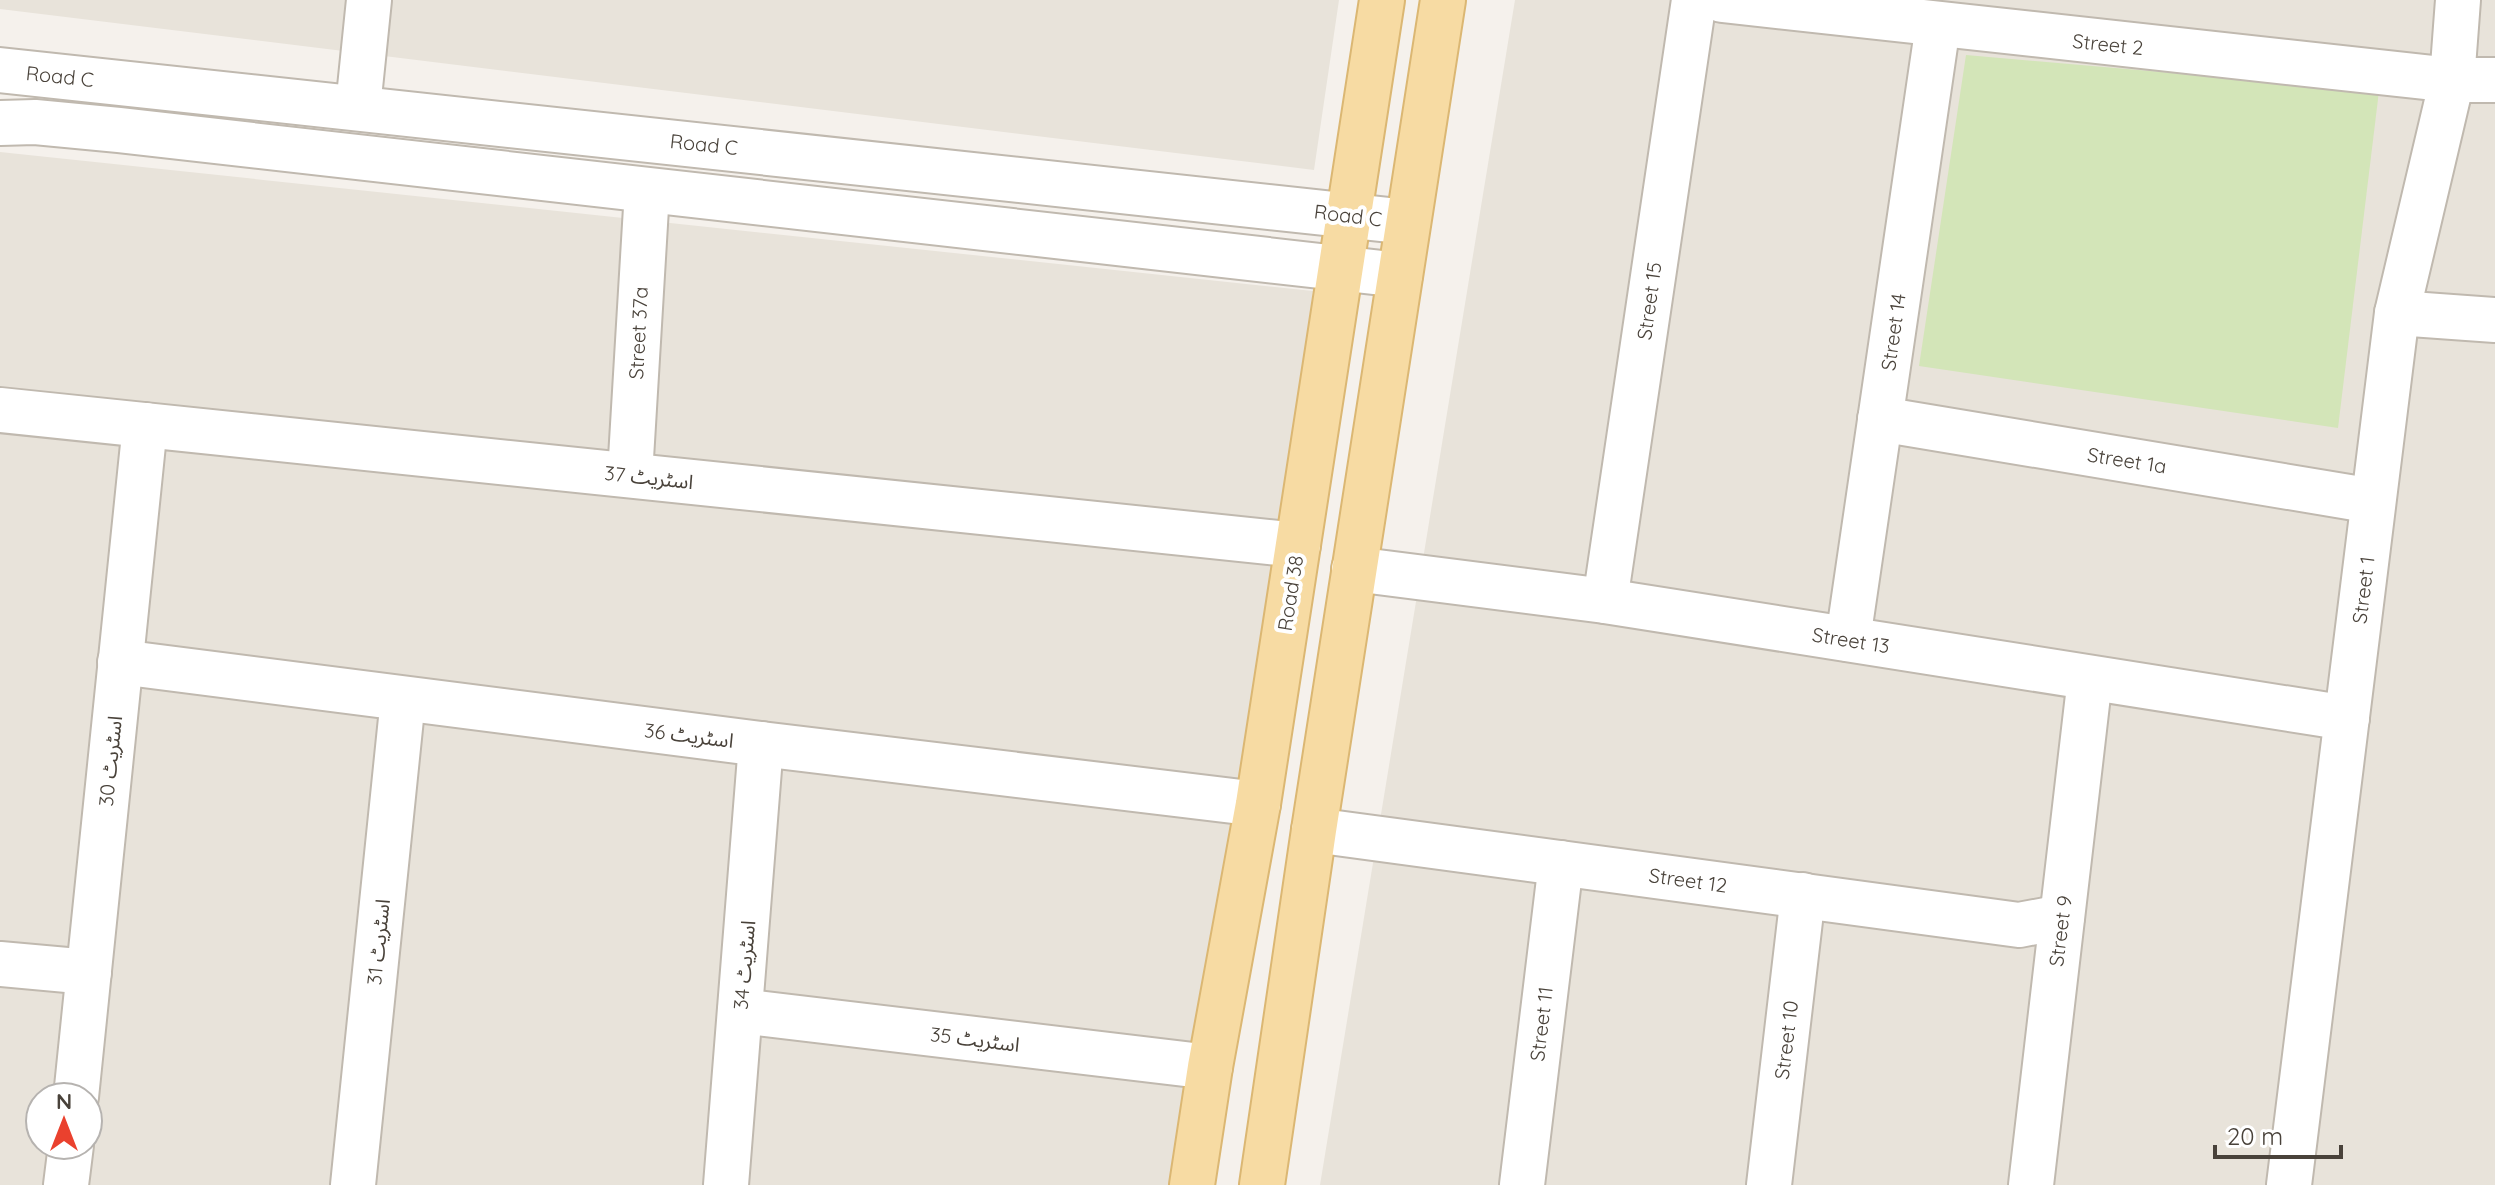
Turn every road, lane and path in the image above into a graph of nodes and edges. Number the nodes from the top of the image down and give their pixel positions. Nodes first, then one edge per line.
1 (369, 0) edge
2 (1382, 0) edge
3 (1443, 0) edge
4 (1694, 0) edge
5 (1722, 0) edge
6 (2458, 0) edge
7 (1938, 25) junction
8 (0, 70) edge
9 (2452, 80) junction
10 (2495, 80) edge
11 (358, 107) junction
12 (0, 123) edge
13 (647, 191) junction
14 (1349, 215) junction
15 (1408, 222) junction
16 (1341, 269) junction
17 (1400, 275) junction
18 (2397, 313) junction
19 (2495, 320) edge
20 (0, 410) edge
21 (1880, 419) junction
22 (145, 425) junction
23 (630, 475) junction
24 (2373, 501) junction
25 (1298, 545) junction
26 (1354, 569) junction
27 (1605, 601) junction
28 (1848, 639) junction
29 (120, 662) junction
30 (2090, 678) junction
31 (403, 699) junction
32 (2347, 718) junction
33 (761, 744) junction
34 (1258, 804) junction
35 (1314, 830) junction
36 (1561, 863) junction
37 (1803, 895) junction
38 (2062, 917) junction
39 (0, 964) edge
40 (89, 972) junction
41 (740, 1011) junction
42 (1210, 1067) junction
43 (78, 1081) edge
44 (69, 1161) edge
45 (66, 1185) edge
46 (353, 1185) edge
47 (726, 1185) edge
48 (1192, 1185) edge
49 (1262, 1185) edge
50 (1522, 1185) edge
51 (1769, 1185) edge
52 (2031, 1185) edge
53 (2289, 1185) edge

1 - 11 street
2 - 14 main road, Road 38
3 - 15 main road
4 - 27 street, Street 15
5 - 7 street, Street 2
6 - 9 street, Street 1
7 - 9 street, Street 2
7 - 21 street, Street 14
8 - 11 street, Road C
9 - 10 street, Street 2
9 - 18 street, Street 1
11 - 14 street, Road C
12 - 13 street
13 - 16 street
13 - 23 street, Street 37a
14 - 15 street, Road C
14 - 16 main road, Road 38
15 - 17 main road
16 - 17 street
16 - 25 main road, Road 38
17 - 26 main road
18 - 19 street
18 - 24 street, Street 1
20 - 22 street, اسٹریٹ 37
21 - 24 street, Street 1a
21 - 28 street, Street 14
22 - 23 street, اسٹریٹ 37
22 - 29 street, اسٹریٹ 30
23 - 25 street, اسٹریٹ 37
24 - 32 street, Street 1
25 - 34 main road, Road 38
26 - 27 street, Street 13
26 - 35 main road
27 - 28 street, Street 13
28 - 30 street, Street 13
29 - 31 street, اسٹریٹ 36
29 - 40 street, اسٹریٹ 30
30 - 32 street, Street 13
30 - 38 street, Street 9
31 - 33 street, اسٹریٹ 36
31 - 46 street, اسٹریٹ 31
32 - 53 street, Street 1
33 - 34 street, اسٹریٹ 36
33 - 41 street, اسٹریٹ 34
34 - 42 main road, Road 38
35 - 36 street, Street 12
35 - 49 main road
36 - 37 street, Street 12
36 - 50 street, Street 11
37 - 38 street, Street 12
37 - 51 street, Street 10
38 - 52 street, Street 9
39 - 40 street
40 - 43 street, اسٹریٹ 30
41 - 42 street, اسٹریٹ 35
41 - 47 street, اسٹریٹ 34
42 - 48 main road, Road 38
44 - 45 street

